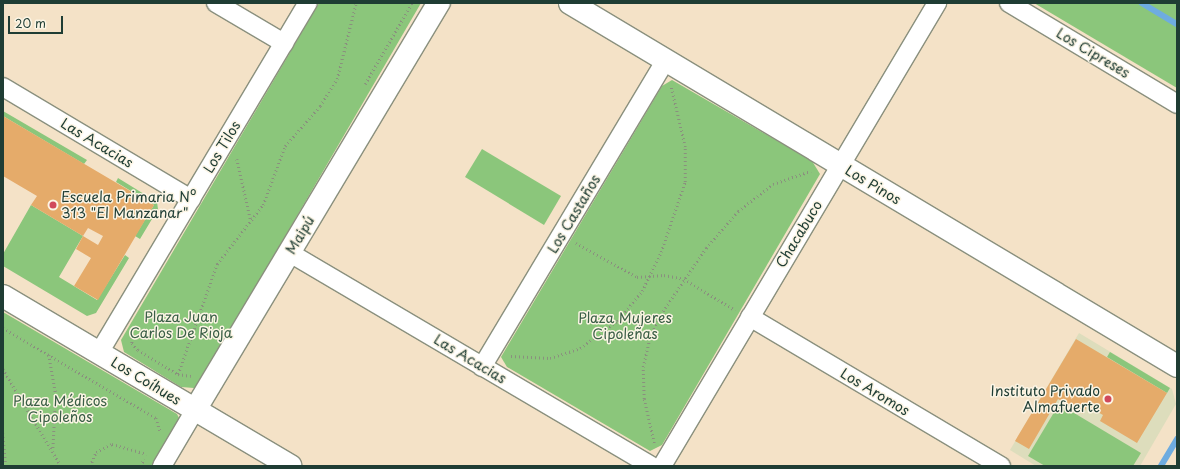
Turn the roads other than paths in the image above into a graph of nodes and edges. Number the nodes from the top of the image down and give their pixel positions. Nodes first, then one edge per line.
1 (216, 3) edge
2 (308, 3) edge
3 (438, 3) edge
4 (570, 3) edge
5 (937, 3) edge
6 (1009, 3) edge
7 (284, 43) junction
8 (666, 60) junction
9 (3, 88) edge
10 (1177, 104) edge
11 (840, 165) junction
12 (191, 199) junction
13 (290, 253) junction
14 (3, 296) edge
15 (743, 314) junction
16 (99, 353) junction
17 (482, 366) junction
18 (1177, 366) edge
19 (195, 410) junction
20 (162, 466) edge
21 (290, 466) edge
22 (651, 466) edge
23 (662, 466) edge
24 (1001, 466) edge

1 - 7 street
2 - 7 street, Los Tilos
3 - 13 street, Maipú
4 - 8 street, Los Pinos
5 - 11 street, Chacabuco
6 - 10 street, Los Cipreses
7 - 12 street, Los Tilos
8 - 11 street, Los Pinos
8 - 17 street, Los Castaños
9 - 12 street, Las Acacias
11 - 15 street, Chacabuco
11 - 18 street, Los Pinos
12 - 16 street, Los Tilos
13 - 17 street, Las Acacias
13 - 19 street, Maipú
14 - 16 street, Los Coíhues
15 - 23 street, Chacabuco
15 - 24 street, Los Aromos
16 - 19 street, Los Coíhues
17 - 22 street, Las Acacias
19 - 20 street, Maipú
19 - 21 street, Los Coíhues

